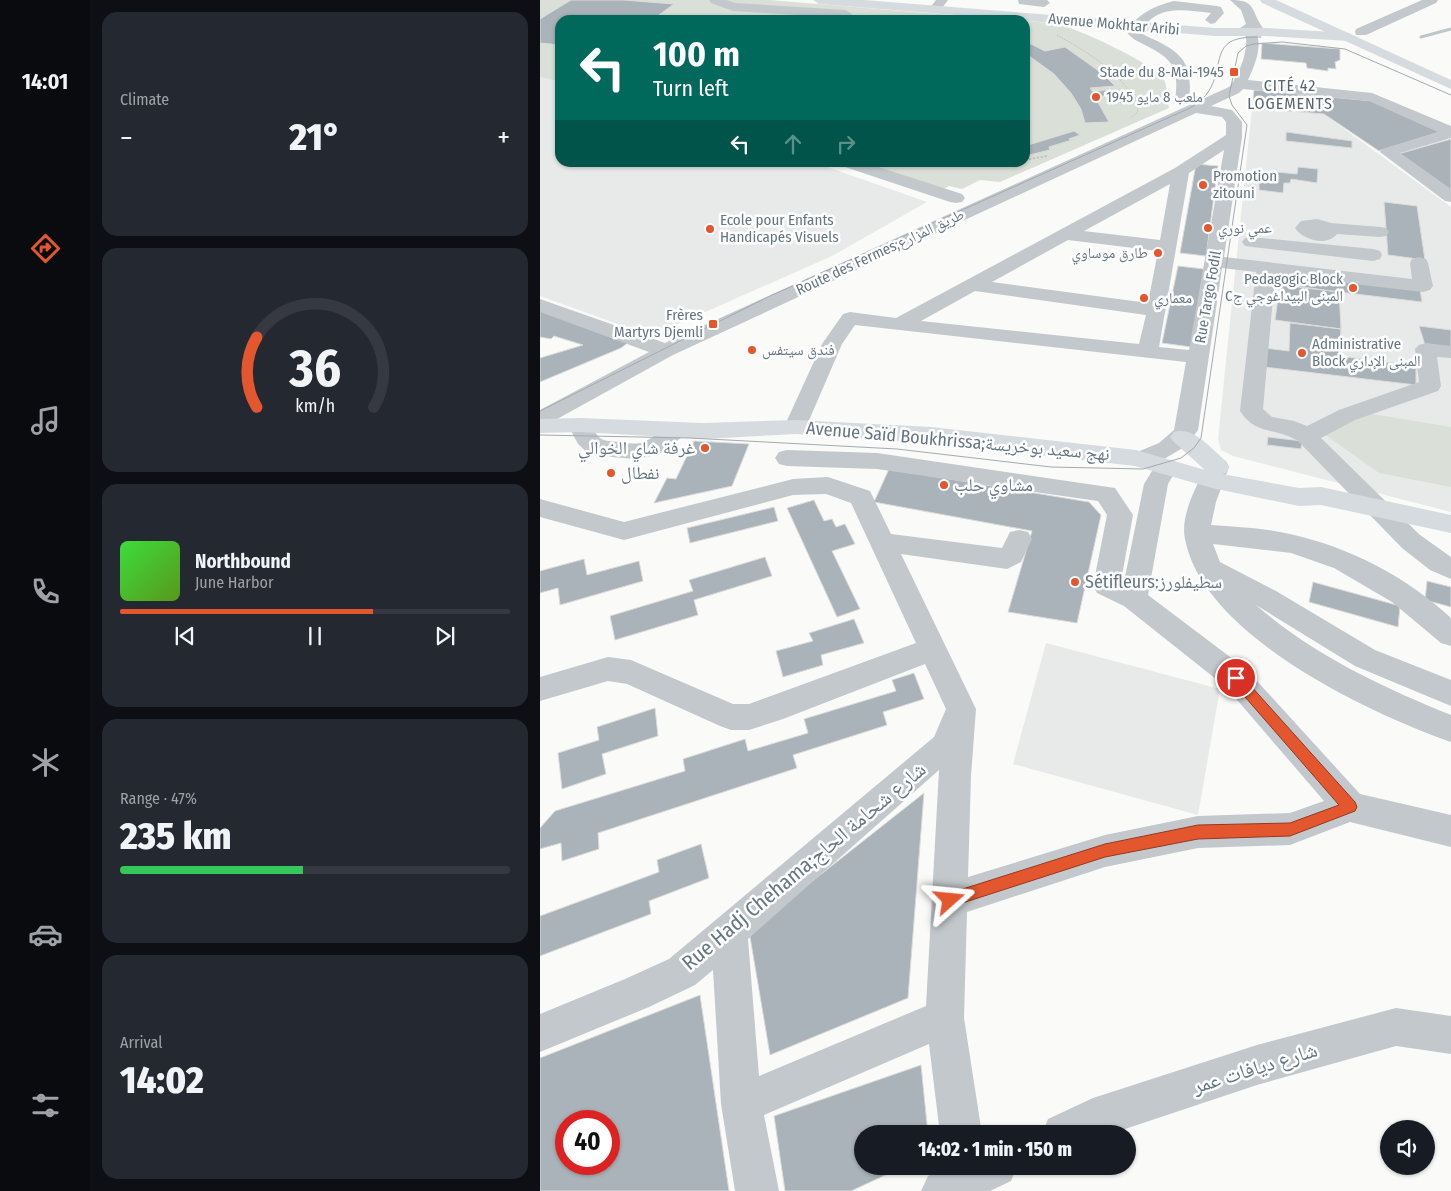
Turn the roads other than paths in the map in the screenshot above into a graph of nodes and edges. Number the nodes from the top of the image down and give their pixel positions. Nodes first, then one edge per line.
1 (715, 0) edge
2 (773, 0) edge
3 (819, 0) edge
4 (1266, 0) edge
5 (1290, 0) edge
6 (1432, 0) edge
7 (864, 1) edge
8 (938, 5) edge
9 (1191, 5) junction
10 (1242, 5) edge
11 (1045, 6) edge
12 (1019, 7) edge
13 (763, 9) junction
14 (1210, 9) edge
15 (846, 14) dead end
16 (1150, 16) junction
17 (1164, 16) junction
18 (1310, 20) junction
19 (1137, 24) junction
20 (1248, 29) junction
21 (1355, 35) junction
22 (1443, 67) dead end
23 (1240, 84) junction
24 (1451, 85) edge
25 (1226, 104) junction
26 (1188, 105) junction
27 (1451, 132) edge
28 (1234, 137) junction
29 (860, 167) edge
30 (1181, 171) junction
31 (973, 190) dead end
32 (1451, 197) edge
33 (956, 198) junction
34 (933, 208) dead end
35 (1297, 208) dead end
36 (897, 226) dead end
37 (1380, 232) dead end
38 (1063, 234) junction
39 (1318, 234) junction
40 (913, 236) junction
41 (1252, 242) dead end
42 (1168, 247) junction
43 (1373, 255) dead end
44 (1215, 262) junction
45 (1419, 263) dead end
46 (1266, 268) junction
47 (1317, 274) junction
48 (970, 285) junction
49 (540, 304) edge
50 (1157, 310) junction
51 (899, 325) junction
52 (1148, 350) junction
53 (666, 352) junction
54 (1451, 352) edge
55 (1197, 357) junction
56 (540, 419) edge
57 (580, 425) joint
58 (540, 426) edge
59 (796, 427) junction
60 (678, 429) joint
61 (1306, 436) junction
62 (1182, 437) junction
63 (787, 458) dead end
64 (1154, 463) junction
65 (1214, 474) junction
66 (540, 508) edge
67 (1378, 508) junction
68 (1451, 524) edge
69 (1198, 533) junction
70 (1019, 539) dead end
71 (883, 542) junction
72 (1210, 569) junction
73 (1451, 569) edge
74 (1134, 599) junction
75 (1451, 635) edge
76 (933, 649) junction
77 (1365, 658) junction
78 (1341, 679) junction
79 (540, 689) edge
80 (1451, 693) edge
81 (961, 709) junction
82 (1451, 729) edge
83 (1350, 807) junction
84 (1451, 831) edge
85 (950, 900) junction
86 (728, 932) junction
87 (944, 1018) junction
88 (540, 1033) edge
89 (1451, 1035) edge
90 (741, 1104) junction
91 (960, 1125) edge
92 (1081, 1125) edge
93 (757, 1191) edge

1 - 13 street
2 - 13 street
3 - 7 main road, Avenue Mokhtar Aribi
4 - 18 main road
5 - 21 main road
6 - 21 street
7 - 8 main road, Avenue Mokhtar Aribi
8 - 12 main road, Avenue Mokhtar Aribi
9 - 14 street
9 - 16 street
9 - 17 street
10 - 14 street
10 - 20 street
11 - 12 main road, Avenue Mokhtar Aribi
11 - 19 main road, Avenue Mokhtar Aribi
12 - 19 main road, Avenue Mokhtar Aribi
13 - 15 street
14 - 17 street
16 - 17 street
16 - 19 street
18 - 20 main road, Avenue Mokhtar Aribi
18 - 21 main road
19 - 20 main road, Avenue Mokhtar Aribi
19 - 26 street
20 - 21 main road, Avenue Mokhtar Aribi
20 - 23 street
21 - 22 main road
21 - 24 main road
23 - 25 street
23 - 27 street
25 - 26 street
25 - 28 street, Rue Targo Fodil
26 - 40 street, Route des Fermes;طريق المزارع
27 - 32 street
28 - 30 street
28 - 44 street, Rue Targo Fodil
29 - 33 street
30 - 38 street
30 - 42 street
31 - 33 street
33 - 34 street
35 - 39 street
36 - 40 street
37 - 39 street
38 - 42 street
38 - 48 street
39 - 41 street
39 - 43 street
39 - 47 street
40 - 53 street, Route des Fermes;طريق المزارع
42 - 50 street
44 - 46 street
44 - 55 street, Rue Targo Fodil
45 - 47 street
46 - 47 street
46 - 61 street
48 - 50 street
48 - 51 street
49 - 53 street
50 - 52 street
51 - 52 street
51 - 59 street
52 - 55 street
53 - 56 street, Route des Fermes;طريق المزارع
54 - 61 street
55 - 62 street, Rue Targo Fodil
57 - 58 main road
57 - 60 street
59 - 60 main road, Avenue Saïd Boukhrissa;نهج سعيد بوخريسة
59 - 64 main road, Avenue Saïd Boukhrissa;نهج سعيد بوخريسة
61 - 67 street
62 - 64 street
62 - 65 main road
63 - 74 street
64 - 65 main road, Avenue Saïd Boukhrissa;نهج سعيد بوخريسة
64 - 74 street
65 - 67 main road, Avenue Saïd Boukhrissa;نهج سعيد بوخريسة
65 - 69 street
66 - 71 street
67 - 68 main road, Avenue Saïd Boukhrissa;نهج سعيد بوخريسة
67 - 73 street
69 - 72 street
69 - 75 street
70 - 71 street
71 - 76 street
72 - 77 street
72 - 78 street
74 - 83 street
76 - 79 street
76 - 81 street
77 - 78 street
77 - 80 street
78 - 82 street
81 - 85 street
81 - 86 street, Rue Hadj Chehama;شارع شحامة الحاج
83 - 84 street
83 - 85 street
85 - 87 street
86 - 88 street, Rue Hadj Chehama;شارع شحامة الحاج
86 - 90 street
87 - 90 street
87 - 91 street
89 - 92 street, شارع ديافات عمر
90 - 93 street

